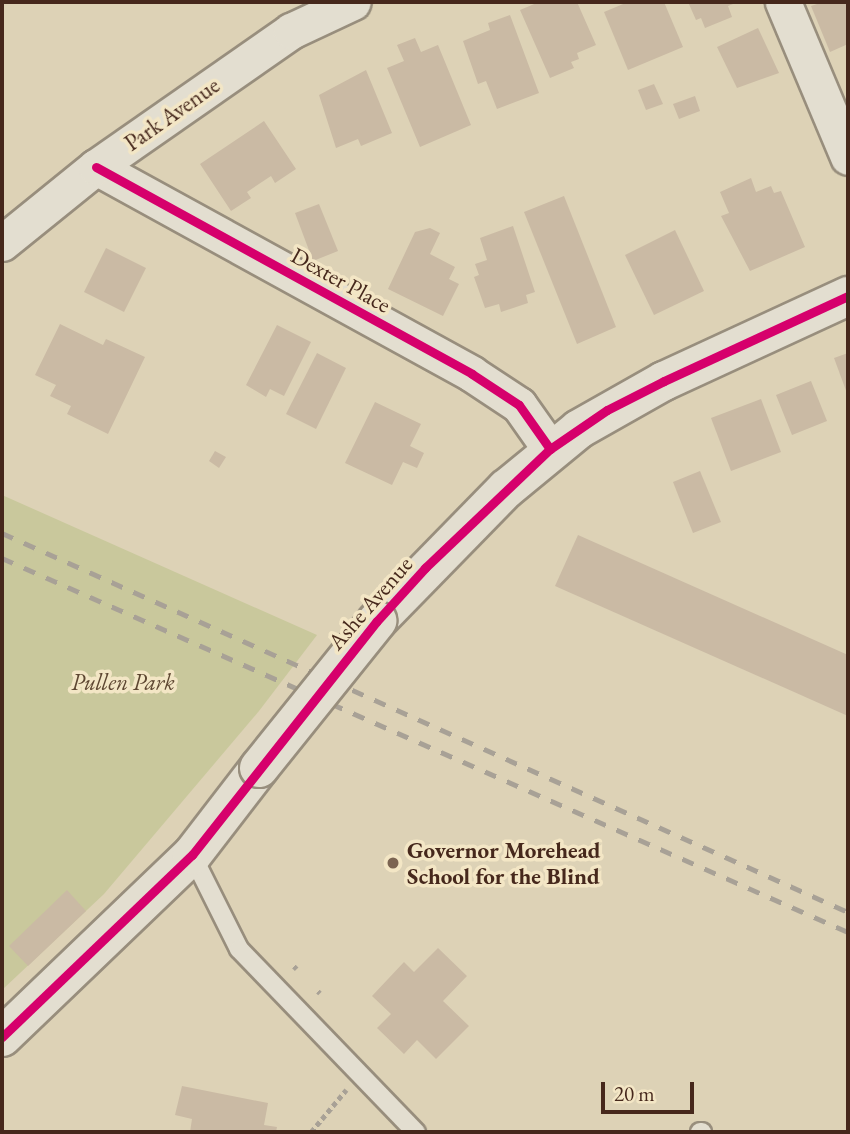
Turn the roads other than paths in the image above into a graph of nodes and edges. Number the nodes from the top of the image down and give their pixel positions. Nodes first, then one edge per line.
1 (783, 2) edge
2 (333, 6) edge
3 (848, 157) edge
4 (96, 167) junction
5 (2, 243) edge
6 (848, 296) edge
7 (550, 449) junction
8 (192, 855) junction
9 (2, 1037) edge
10 (416, 1132) edge

1 - 3 street
2 - 4 street, Park Avenue
4 - 5 street, Park Avenue
4 - 7 street, Dexter Place
6 - 7 street, Ashe Avenue
7 - 8 street, Ashe Avenue, bridge
8 - 9 street, Ashe Avenue
8 - 10 lane

